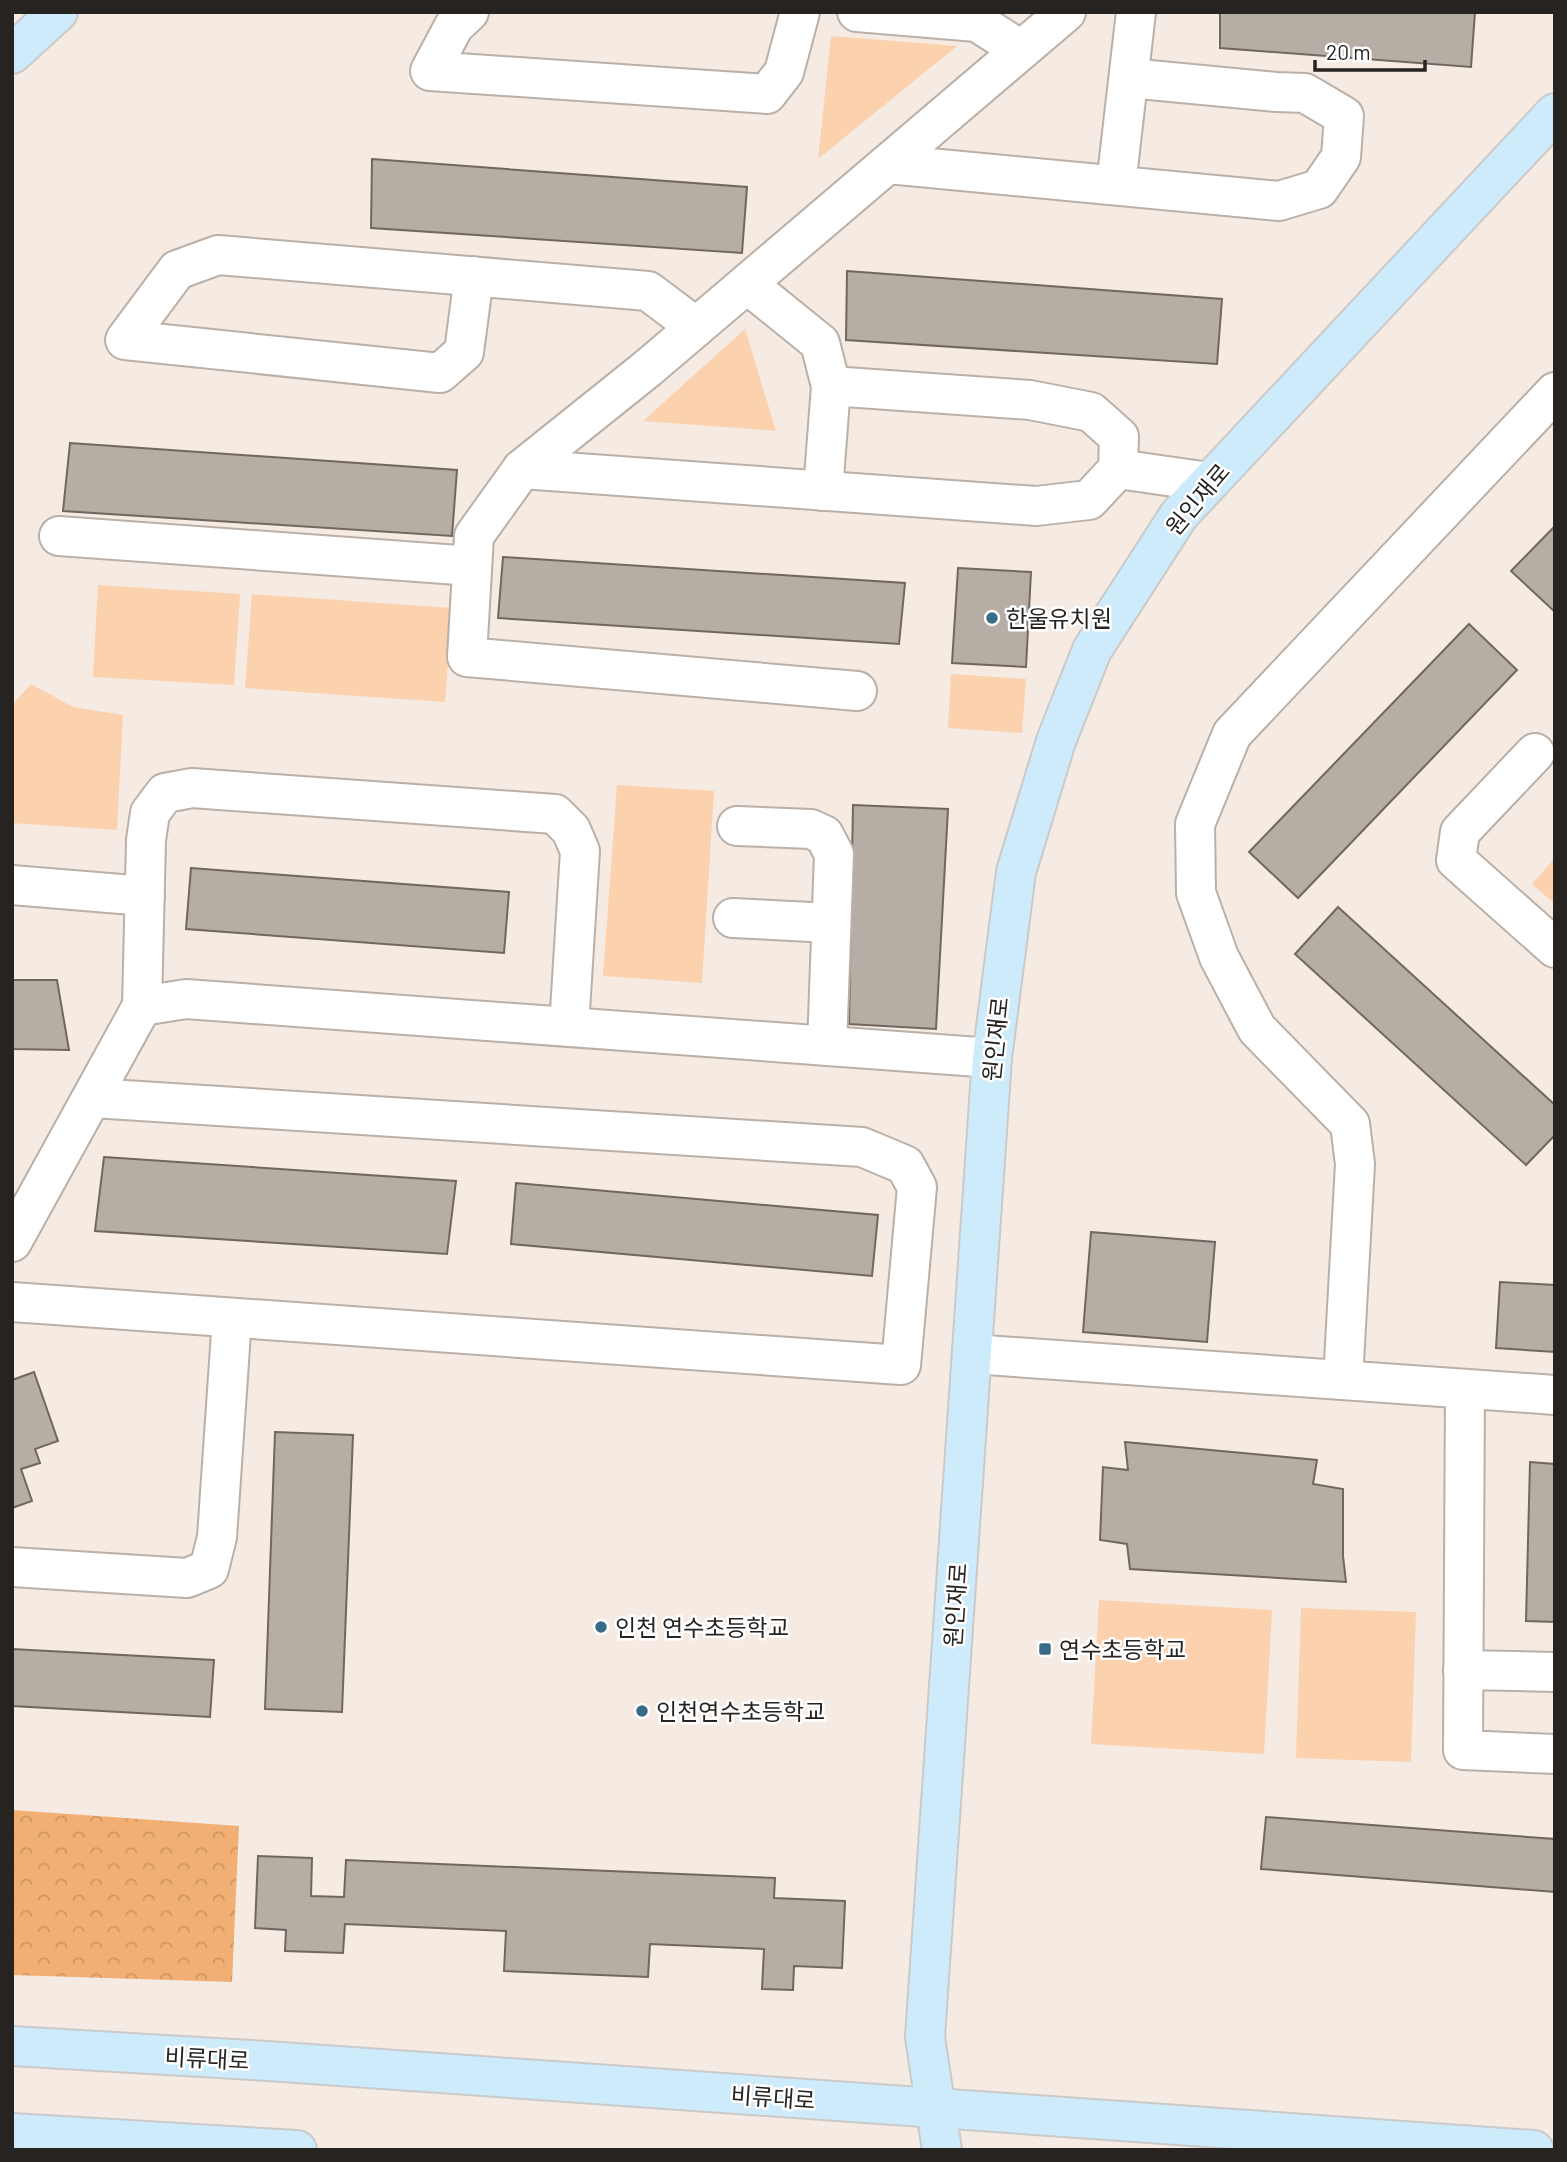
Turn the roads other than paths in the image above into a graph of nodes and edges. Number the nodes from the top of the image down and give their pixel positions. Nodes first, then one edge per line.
1 (469, 12) edge
2 (800, 12) edge
3 (857, 12) edge
4 (1066, 12) edge
5 (1136, 12) edge
6 (29, 35) edge
7 (1021, 50) junction
8 (12, 72) edge
9 (1129, 78) junction
10 (1555, 113) edge
11 (888, 164) junction
12 (1116, 185) junction
13 (474, 276) junction
14 (747, 284) junction
15 (696, 327) junction
16 (831, 386) junction
17 (1555, 392) edge
18 (522, 469) junction
19 (1118, 469) junction
20 (1209, 482) junction
21 (823, 491) junction
22 (59, 536) dead end
23 (472, 566) junction
24 (857, 691) dead end
25 (1535, 752) dead end
26 (737, 826) dead end
27 (12, 885) edge
28 (145, 896) junction
29 (733, 918) dead end
30 (831, 923) junction
31 (1555, 948) edge
32 (142, 1006) junction
33 (569, 1027) junction
34 (827, 1046) junction
35 (992, 1058) junction
36 (93, 1098) junction
37 (14, 1236) edge
38 (12, 1302) edge
39 (232, 1318) junction
40 (972, 1354) junction
41 (1343, 1380) junction
42 (1465, 1389) junction
43 (1555, 1395) edge
44 (12, 1567) edge
45 (1463, 1670) junction
46 (1555, 1672) edge
47 (1555, 1754) edge
48 (12, 2046) edge
49 (936, 2108) junction
50 (12, 2133) edge
51 (273, 2149) edge
52 (942, 2150) edge
53 (1534, 2150) edge

1 - 2 street
3 - 7 street
4 - 7 street
5 - 9 street
6 - 8 main road
7 - 11 street
9 - 12 street
9 - 12 street
10 - 20 main road, 원인재로
11 - 12 street
11 - 14 street
13 - 13 street
13 - 15 street
14 - 15 street
14 - 16 street
15 - 18 street
16 - 19 street
16 - 21 street
17 - 41 street
18 - 21 street
18 - 23 street
19 - 20 street
19 - 21 street
20 - 35 main road, 원인재로
22 - 23 street
23 - 24 street
25 - 31 street
26 - 30 street
27 - 28 street
28 - 32 street
28 - 33 street
29 - 30 street
30 - 34 street
32 - 33 street
32 - 36 street
33 - 34 street
34 - 35 street
35 - 40 main road, 원인재로
36 - 37 street
36 - 39 street
38 - 39 street
39 - 44 street
40 - 41 street
40 - 49 main road, 원인재로
41 - 42 street
42 - 43 street
42 - 45 street
45 - 46 street
45 - 47 street
48 - 49 main road, 비류대로
49 - 52 main road, 원인재로
49 - 53 main road, 비류대로
50 - 51 main road

